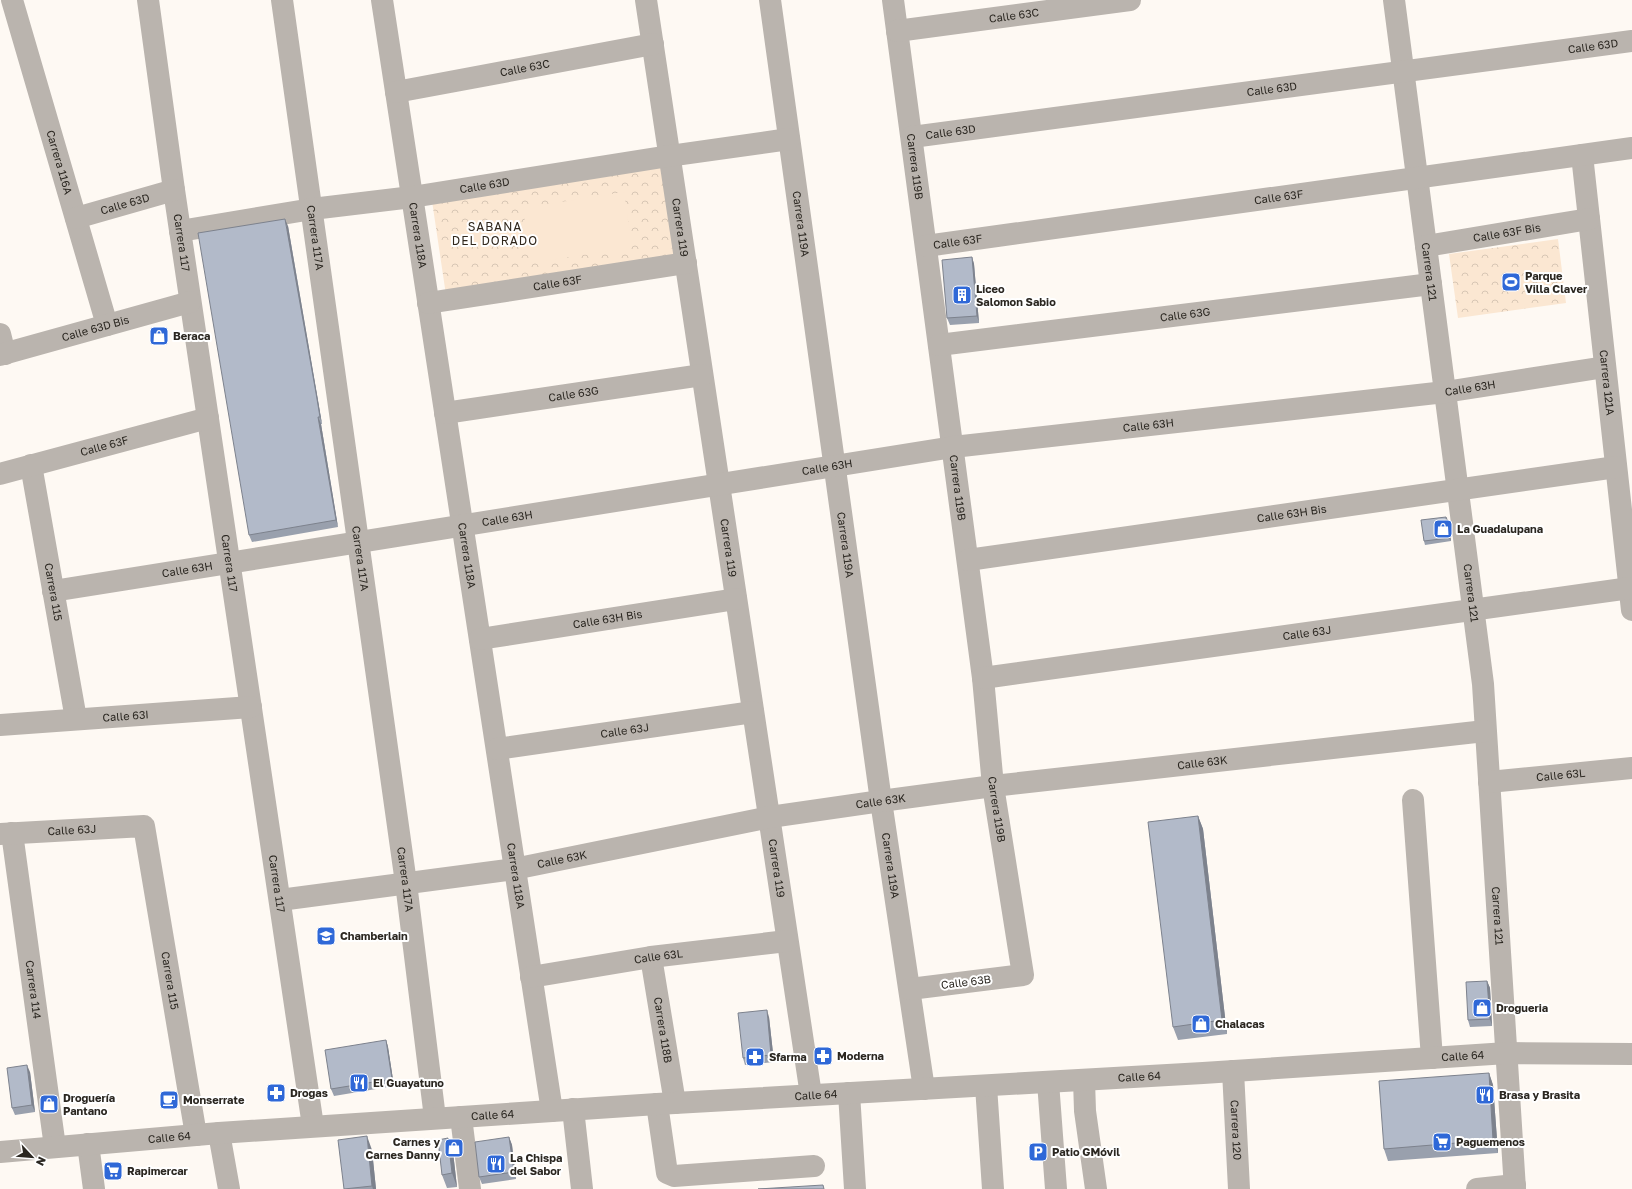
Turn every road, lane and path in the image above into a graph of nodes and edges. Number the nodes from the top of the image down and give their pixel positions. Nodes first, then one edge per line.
1 (12, 0) edge
2 (148, 0) edge
3 (282, 0) edge
4 (382, 0) edge
5 (646, 0) edge
6 (770, 0) edge
7 (893, 0) edge
8 (1130, 0) edge
9 (1394, 0) edge
10 (1071, 4) edge
11 (897, 31) junction
12 (1632, 41) edge
13 (653, 44) junction
14 (1403, 72) junction
15 (396, 92) junction
16 (912, 137) junction
17 (790, 139) junction
18 (1632, 148) edge
19 (1582, 155) junction
20 (669, 156) junction
21 (1417, 178) junction
22 (174, 190) junction
23 (412, 197) junction
24 (312, 209) junction
25 (76, 218) junction
26 (1589, 218) junction
27 (180, 231) junction
28 (926, 246) junction
29 (1426, 246) junction
30 (686, 263) junction
31 (1431, 284) junction
32 (190, 302) junction
33 (428, 303) junction
34 (107, 325) junction
35 (939, 345) junction
36 (2, 348) edge
37 (1605, 367) junction
38 (702, 375) junction
39 (1445, 392) junction
40 (445, 413) junction
41 (208, 418) junction
42 (953, 447) junction
43 (31, 466) junction
44 (836, 466) junction
45 (1616, 467) junction
46 (0, 474) edge
47 (719, 484) junction
48 (1457, 489) junction
49 (462, 525) junction
50 (359, 541) junction
51 (968, 560) junction
52 (229, 562) junction
53 (1630, 588) junction
54 (53, 591) junction
55 (736, 599) junction
56 (1473, 610) junction
57 (1632, 610) edge
58 (480, 640) junction
59 (983, 678) junction
60 (251, 707) junction
61 (753, 712) junction
62 (76, 719) junction
63 (0, 725) edge
64 (1485, 731) junction
65 (497, 749) junction
66 (1632, 768) edge
67 (1489, 782) junction
68 (993, 786) junction
69 (1413, 800) dead end
70 (881, 801) junction
71 (770, 817) junction
72 (144, 826) joint
73 (6, 833) edge
74 (514, 869) junction
75 (406, 883) junction
76 (280, 900) junction
77 (787, 941) junction
78 (651, 958) junction
79 (1023, 975) joint
80 (531, 977) junction
81 (910, 989) junction
82 (1507, 1053) junction
83 (1632, 1054) edge
84 (1432, 1058) junction
85 (1233, 1071) junction
86 (1084, 1080) junction
87 (1048, 1082) junction
88 (986, 1086) junction
89 (924, 1089) junction
90 (849, 1093) junction
91 (811, 1095) junction
92 (666, 1103) junction
93 (562, 1110) junction
94 (461, 1117) junction
95 (435, 1118) junction
96 (314, 1126) junction
97 (219, 1133) junction
98 (196, 1135) junction
99 (88, 1144) junction
100 (55, 1147) junction
101 (0, 1152) edge
102 (814, 1166) dead end
103 (1515, 1187) edge
104 (94, 1189) edge
105 (229, 1189) edge
106 (470, 1189) edge
107 (582, 1189) edge
108 (855, 1189) edge
109 (993, 1189) edge
110 (1056, 1189) edge
111 (1096, 1189) edge
112 (1239, 1189) edge
113 (1478, 1189) edge

1 - 25 street, Carrera 116A
2 - 22 street, Carrera 117
3 - 24 street, Carrera 117A
4 - 15 street, Carrera 118A
5 - 13 street, Carrera 119
6 - 17 street, Carrera 119A
7 - 11 street, Carrera 119B
8 - 10 street, Calle 63C
9 - 14 street, Carrera 121
10 - 11 street, Calle 63C
11 - 16 street, Carrera 119B
12 - 14 street, Calle 63D
13 - 15 street, Calle 63C
13 - 20 street, Carrera 119
14 - 16 street, Calle 63D
14 - 21 street, Carrera 121
15 - 23 street, Carrera 118A
16 - 28 street, Carrera 119B
17 - 20 street, Calle 63D
17 - 44 street, Carrera 119A
18 - 19 street, Calle 63F
19 - 21 street, Calle 63F
19 - 26 street, Carrera 121A
20 - 23 street, Calle 63D
20 - 30 street, Carrera 119
21 - 28 street, Calle 63F
21 - 29 street, Carrera 121
22 - 25 street, Calle 63D
22 - 27 street, Carrera 117
23 - 24 street, Calle 63D
23 - 33 street, Carrera 118A
24 - 27 street, Calle 63D
24 - 50 street, Carrera 117A
25 - 34 street, Carrera 116A
26 - 29 street, Calle 63F Bis
26 - 37 street, Carrera 121A
27 - 32 street, Carrera 117
28 - 35 street, Carrera 119B
29 - 31 street, Carrera 121
30 - 33 street, Calle 63F
30 - 38 street, Carrera 119
31 - 35 street, Calle 63G
31 - 39 street, Carrera 121
32 - 34 street, Calle 63D Bis
32 - 41 street, Carrera 117
33 - 40 street, Carrera 118A
34 - 36 street, Calle 63D Bis
35 - 42 street, Carrera 119B
37 - 39 street, Calle 63H
37 - 45 street, Carrera 121A
38 - 40 street, Calle 63G
38 - 47 street, Carrera 119
39 - 42 street, Calle 63H
39 - 48 street, Carrera 121
40 - 49 street, Carrera 118A
41 - 43 street, Calle 63F
41 - 52 street, Carrera 117
42 - 44 street, Calle 63H
42 - 51 street, Carrera 119B
43 - 46 street, Calle 63F
43 - 54 street, Carrera 115
44 - 47 street, Calle 63H
44 - 70 street, Carrera 119A
45 - 48 street, Calle 63H Bis
45 - 53 street, Carrera 121A
47 - 49 street, Calle 63H
47 - 55 street, Carrera 119
48 - 51 street, Calle 63H Bis
48 - 56 street, Carrera 121
49 - 50 street, Calle 63H
49 - 58 street, Carrera 118A
50 - 52 street, Calle 63H
50 - 75 street, Carrera 117A
51 - 59 street, Carrera 119B
52 - 54 street, Calle 63H
52 - 60 street, Carrera 117
53 - 56 street, Calle 63J
53 - 57 street, Carrera 121A
54 - 62 street, Carrera 115
55 - 58 street, Calle 63H Bis
55 - 61 street, Carrera 119
56 - 59 street, Calle 63J
56 - 64 street, Carrera 121
58 - 65 street, Carrera 118A
59 - 68 street, Carrera 119B
60 - 62 street, Calle 63I
60 - 76 street, Carrera 117
61 - 65 street, Calle 63J
61 - 71 street, Carrera 119
62 - 63 street, Calle 63I
64 - 67 street, Carrera 121
64 - 68 street, Calle 63K
65 - 74 street, Carrera 118A
66 - 67 street, Calle 63L
67 - 82 street, Carrera 121
68 - 70 street, Calle 63K
68 - 79 street, Carrera 119B
69 - 84 street
70 - 71 street, Calle 63K
70 - 81 street, Carrera 119A
71 - 74 street, Calle 63K
71 - 77 street, Carrera 119
72 - 73 street, Calle 63J
72 - 98 street, Carrera 115
73 - 100 street, Carrera 114
74 - 75 street, Calle 63K
74 - 80 street, Carrera 118A
75 - 76 street, Calle 63K
75 - 95 street, Carrera 117A
76 - 96 street, Carrera 117
77 - 78 street, Calle 63L
77 - 91 street, Carrera 119
78 - 80 street, Calle 63L
78 - 92 street, Carrera 118B
79 - 81 street, Calle 63B
80 - 93 street, Carrera 118A
81 - 89 street, Carrera 119A
82 - 83 street, Calle 64
82 - 84 street, Calle 64
82 - 103 street, Carrera 121
84 - 85 street, Calle 64
85 - 86 street, Calle 64
85 - 112 street, Carrera 120
86 - 87 street, Calle 64
86 - 111 street
87 - 88 street, Calle 64
87 - 110 street
88 - 89 street, Calle 64
88 - 109 street
89 - 90 street, Calle 64
90 - 91 street, Calle 64
90 - 108 street
91 - 92 street, Calle 64
92 - 93 street, Calle 64
92 - 102 street, Carrera 118B
93 - 94 street, Calle 64
93 - 107 street, Carrera 118A
94 - 95 street, Calle 64
94 - 106 street
95 - 96 street, Calle 64
96 - 97 street, Calle 64
97 - 98 street, Calle 64
97 - 105 street
98 - 99 street, Calle 64
99 - 100 street, Calle 64
99 - 104 street
100 - 101 street, Calle 64
103 - 113 street

